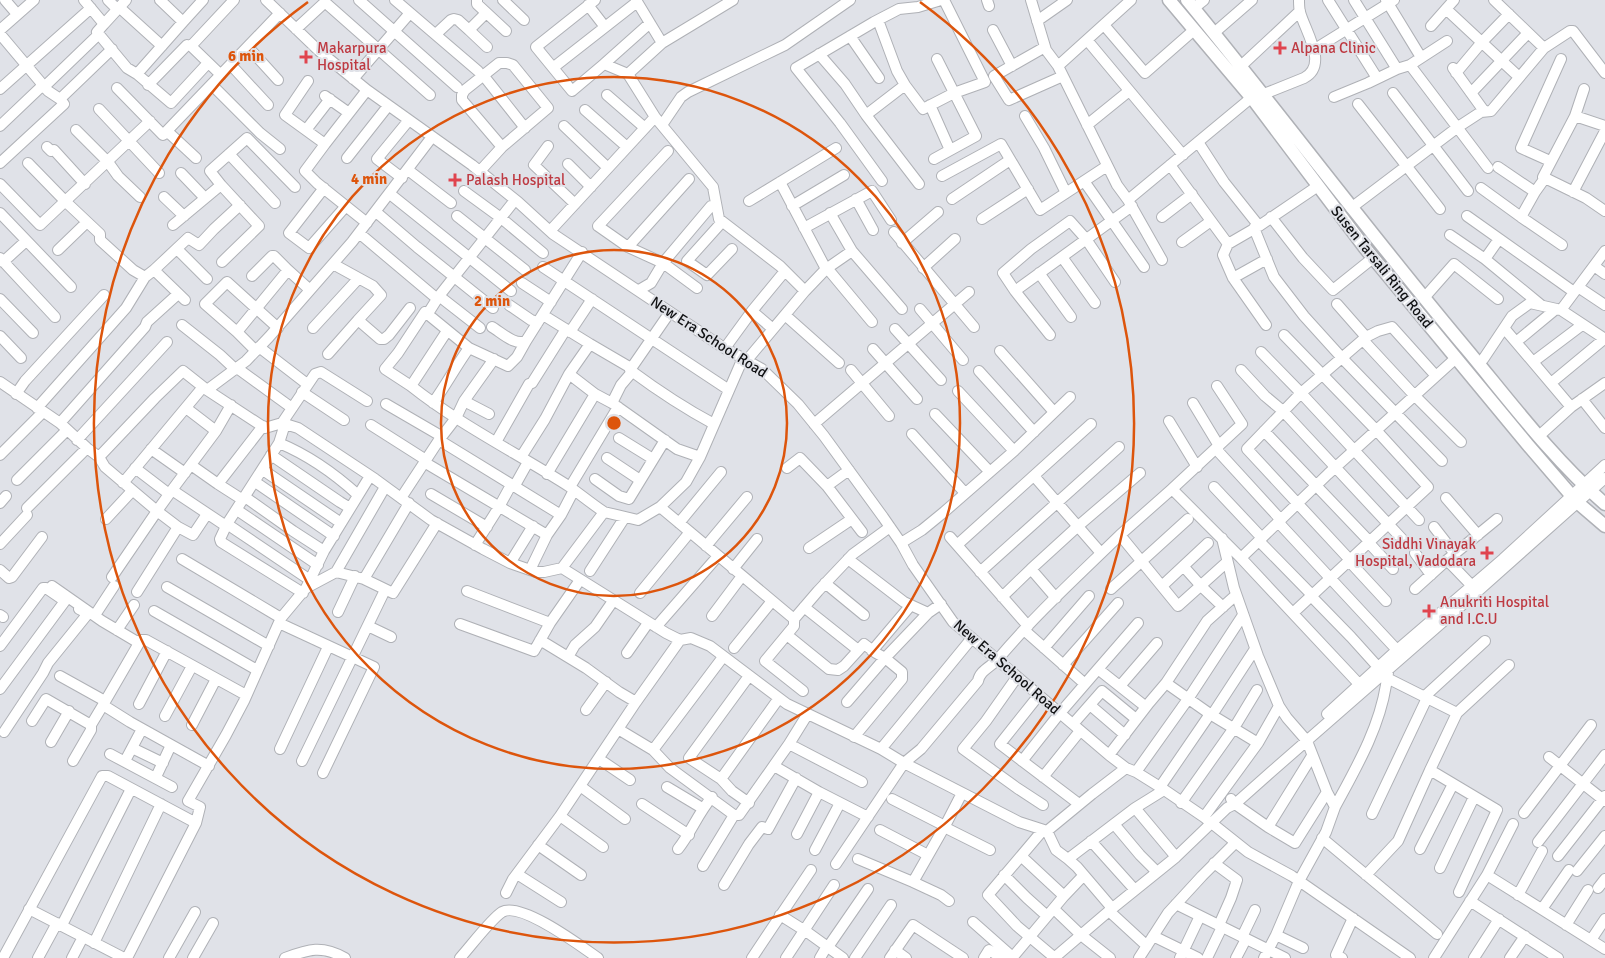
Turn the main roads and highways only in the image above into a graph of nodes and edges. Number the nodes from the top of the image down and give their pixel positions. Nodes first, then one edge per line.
1 (1169, 0) edge
2 (1195, 3) edge
3 (1256, 97) junction
4 (1605, 504) edge
5 (1605, 526) edge

1 - 3 main road, Susen Tarsali Ring Road
2 - 3 main road, Susen Tarsali Ring Road
3 - 4 main road, Susen Tarsali Ring Road
3 - 5 main road, Susen Tarsali Ring Road

